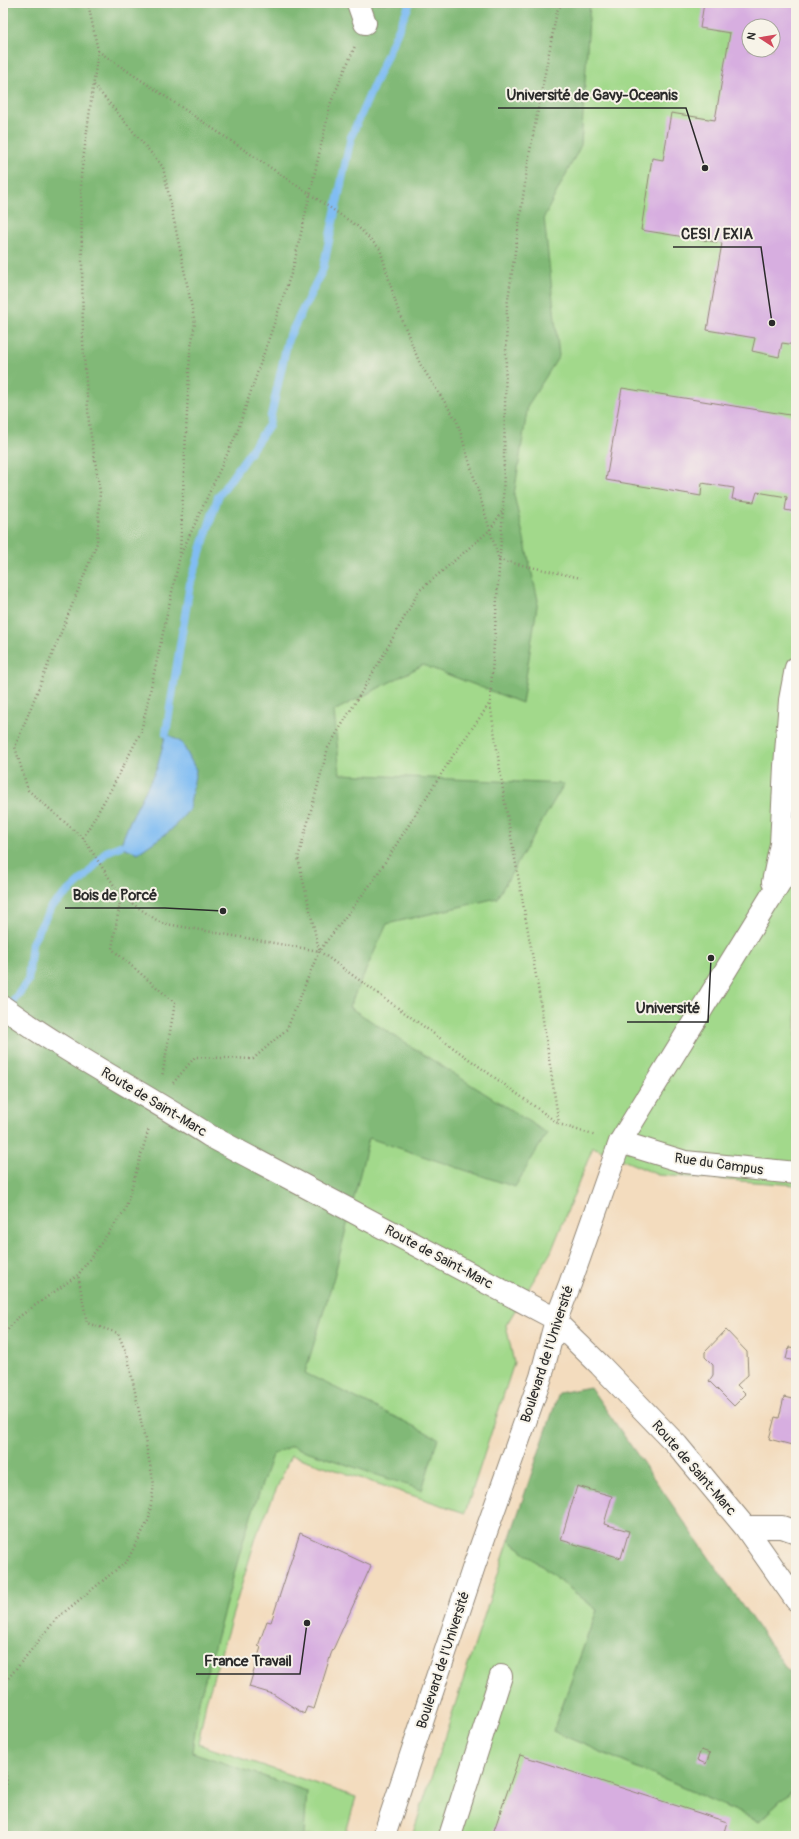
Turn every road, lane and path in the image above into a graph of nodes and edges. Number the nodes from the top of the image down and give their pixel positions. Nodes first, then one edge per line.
1 (88, 3) edge
2 (358, 3) edge
3 (562, 3) edge
4 (365, 23) joint
5 (98, 51) junction
6 (94, 85) junction
7 (310, 195) junction
8 (503, 510) junction
9 (490, 530) junction
10 (180, 556) junction
11 (498, 560) junction
12 (581, 578) dead end
13 (796, 668) edge
14 (490, 703) junction
15 (83, 838) junction
16 (796, 856) edge
17 (121, 896) junction
18 (770, 899) junction
19 (319, 951) junction
20 (3, 1007) edge
21 (157, 1102) junction
22 (558, 1124) junction
23 (620, 1142) junction
24 (796, 1173) edge
25 (78, 1275) junction
26 (556, 1320) junction
27 (3, 1336) edge
28 (745, 1527) junction
29 (796, 1532) edge
30 (796, 1600) edge
31 (501, 1676) dead end
32 (3, 1697) edge
33 (3, 1752) edge
34 (3, 1796) edge
35 (384, 1836) edge
36 (450, 1836) edge

1 - 5 path
2 - 4 street
3 - 8 path
4 - 7 path
5 - 6 path
5 - 7 path
6 - 10 path
6 - 15 path
7 - 9 path
7 - 10 path
8 - 9 path
8 - 11 path
9 - 11 path
9 - 19 path
10 - 15 path
11 - 12 path
11 - 14 path
13 - 18 street, Boulevard de l'Université
14 - 19 path
14 - 22 path
15 - 17 path
16 - 18 street, Boulevard de l'Université
17 - 19 path
17 - 21 path
18 - 23 street, Boulevard de l'Université
19 - 21 path
19 - 22 path
20 - 21 street, Route de Saint-Marc
21 - 25 path
21 - 26 street, Route de Saint-Marc
22 - 23 path
23 - 24 street, Rue du Campus
23 - 26 street, Boulevard de l'Université
25 - 27 path
25 - 32 path
26 - 28 street, Route de Saint-Marc
26 - 35 street, Boulevard de l'Université
28 - 29 street
28 - 30 street, Route de Saint-Marc
31 - 36 street
33 - 34 path

